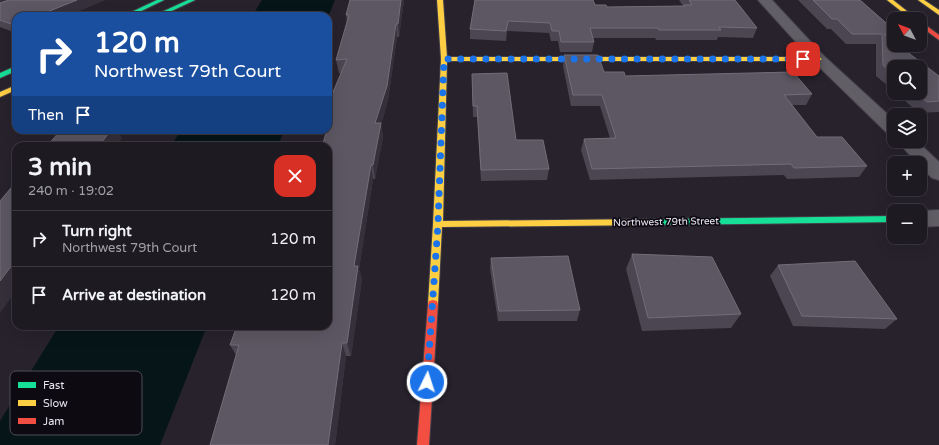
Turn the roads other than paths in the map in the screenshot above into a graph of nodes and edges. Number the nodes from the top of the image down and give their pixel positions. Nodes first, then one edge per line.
1 (161, 0) edge
2 (192, 0) edge
3 (440, 0) edge
4 (765, 0) edge
5 (890, 0) edge
6 (921, 0) edge
7 (135, 12) edge
8 (165, 12) edge
9 (905, 12) edge
10 (939, 13) edge
11 (927, 29) edge
12 (939, 38) edge
13 (444, 59) junction
14 (819, 59) junction
15 (12, 70) edge
16 (0, 76) edge
17 (12, 89) edge
18 (0, 95) edge
19 (887, 123) edge
20 (913, 148) edge
21 (939, 173) edge
22 (939, 218) edge
23 (887, 219) edge
24 (927, 219) edge
25 (438, 224) junction
26 (423, 445) edge

1 - 7 street
2 - 8 street
3 - 13 street
4 - 14 street
5 - 9 street
6 - 10 street
11 - 12 street
13 - 14 street
13 - 25 street
14 - 19 street
15 - 16 street
17 - 18 street
20 - 21 street
22 - 24 street
23 - 25 street, Northwest 79th Street
25 - 26 street

